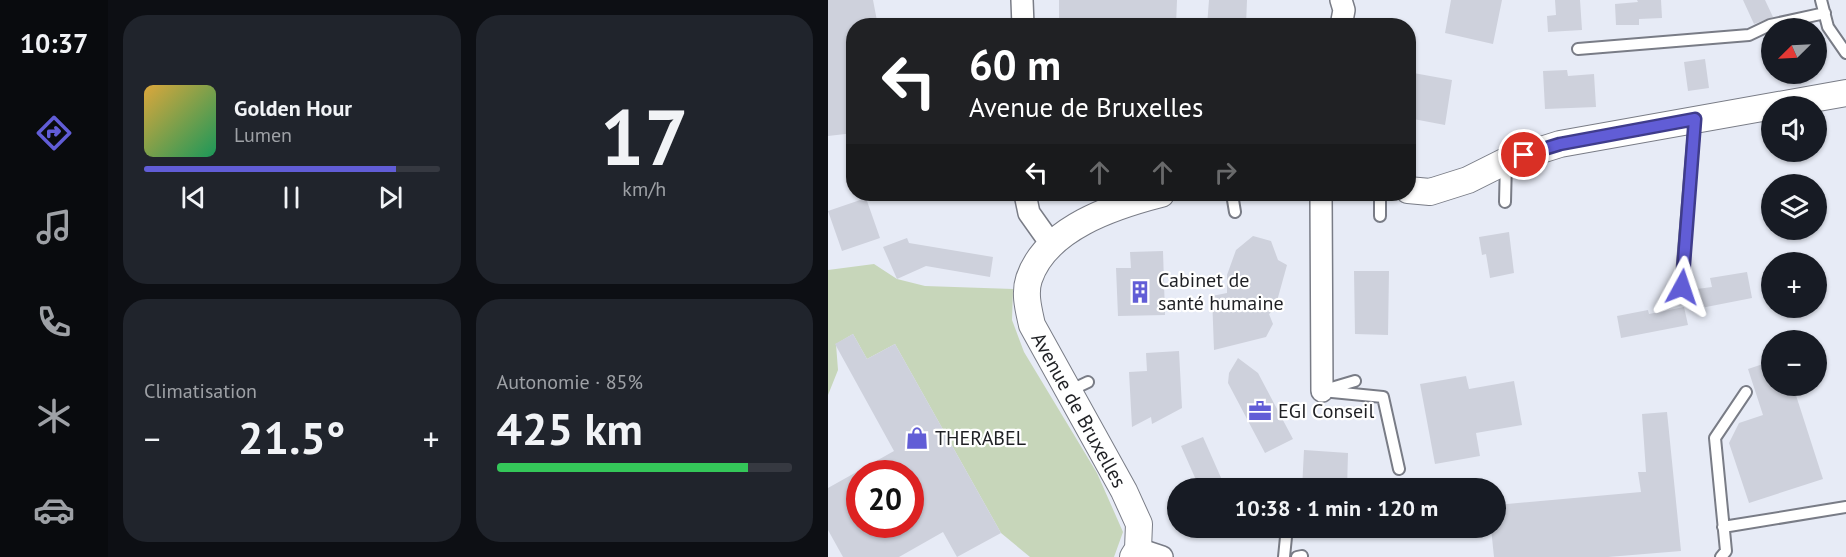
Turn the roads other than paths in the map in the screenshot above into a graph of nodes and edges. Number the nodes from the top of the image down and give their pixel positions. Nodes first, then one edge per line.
1 (1022, 0) edge
2 (1341, 0) edge
3 (1821, 0) edge
4 (1825, 13) junction
5 (1023, 18) edge
6 (1342, 18) edge
7 (1578, 49) dead end
8 (1846, 53) edge
9 (1846, 93) edge
10 (1695, 119) junction
11 (1506, 161) junction
12 (1416, 191) edge
13 (1026, 201) edge
14 (1143, 201) edge
15 (1233, 201) edge
16 (1320, 201) edge
17 (1380, 201) edge
18 (1505, 201) dead end
19 (1235, 212) dead end
20 (1380, 216) dead end
21 (1052, 244) junction
22 (1682, 287) dead end
23 (1355, 381) dead end
24 (1322, 391) junction
25 (1746, 392) dead end
26 (1399, 469) dead end
27 (1846, 507) edge
28 (1723, 526) junction
29 (1286, 538) edge
30 (1136, 553) edge
31 (1162, 557) edge
32 (1284, 557) edge
33 (1721, 557) edge

1 - 5 street
2 - 6 street
3 - 4 lane
4 - 7 lane
4 - 8 lane
9 - 10 street
10 - 11 street
10 - 22 lane
11 - 12 street
11 - 18 lane
13 - 21 street
14 - 21 street, Avenue de Bruxelles
15 - 19 lane
16 - 24 street
17 - 20 lane
21 - 30 street, Avenue de Bruxelles
23 - 24 lane
24 - 26 lane
25 - 28 lane
27 - 28 lane
28 - 33 lane
29 - 32 lane
30 - 31 street

